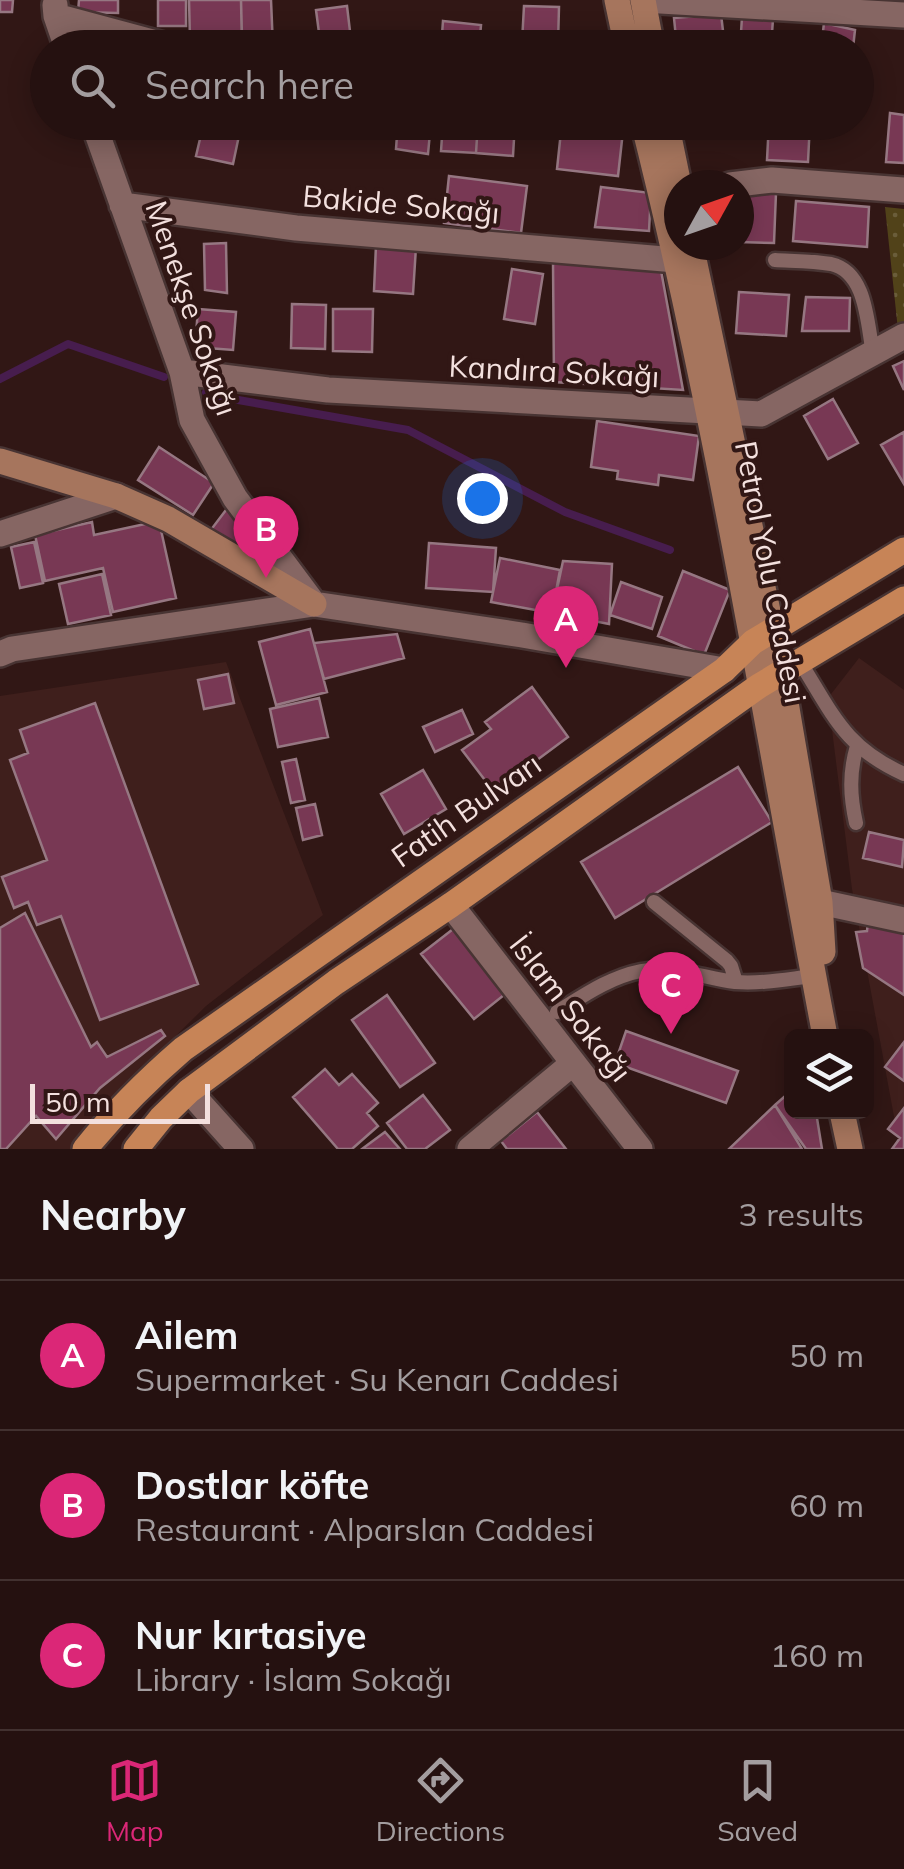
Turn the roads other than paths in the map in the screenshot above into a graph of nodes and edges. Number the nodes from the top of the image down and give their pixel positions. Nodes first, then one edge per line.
1 (617, 0) edge
2 (643, 0) edge
3 (56, 8) edge
4 (904, 15) edge
5 (121, 30) edge
6 (623, 30) edge
7 (649, 30) edge
8 (99, 140) edge
9 (651, 140) edge
10 (668, 140) edge
11 (664, 170) edge
12 (671, 170) edge
13 (754, 182) edge
14 (904, 190) edge
15 (122, 204) junction
16 (664, 251) edge
17 (686, 260) edge
18 (775, 260) dead end
19 (904, 336) edge
20 (873, 353) junction
21 (182, 372) junction
22 (718, 412) junction
23 (0, 461) edge
24 (116, 496) junction
25 (0, 534) edge
26 (904, 550) edge
27 (904, 599) edge
28 (314, 604) junction
29 (762, 636) junction
30 (0, 654) edge
31 (724, 670) junction
32 (780, 674) junction
33 (857, 746) junction
34 (904, 774) edge
35 (856, 823) dead end
36 (654, 902) dead end
37 (820, 902) junction
38 (451, 905) junction
39 (904, 920) edge
40 (814, 976) junction
41 (736, 982) junction
42 (557, 1012) dead end
43 (825, 1029) edge
44 (826, 1029) edge
45 (572, 1064) junction
46 (189, 1091) junction
47 (844, 1119) edge
48 (85, 1149) edge
49 (136, 1149) edge
50 (241, 1149) edge
51 (470, 1149) edge
52 (640, 1149) edge
53 (850, 1149) edge

1 - 6 main road
2 - 4 street
2 - 7 main road
3 - 5 street
8 - 15 street, Menekşe Sokağı
9 - 11 main road, Petrol Yolu Caddesi
10 - 12 main road, Petrol Yolu Caddesi
13 - 14 street
15 - 16 street, Bakide Sokağı
15 - 21 street, Menekşe Sokağı
17 - 22 main road, Petrol Yolu Caddesi
18 - 20 lane
19 - 20 street, Kandıra Sokağı
20 - 22 street, Kandıra Sokağı
21 - 22 street, Kandıra Sokağı
21 - 28 street, Menekşe Sokağı
22 - 29 main road, Petrol Yolu Caddesi
23 - 24 main road
24 - 25 street
24 - 28 main road
26 - 29 main road, Fatih Bulvarı
27 - 32 main road
28 - 30 street
28 - 31 street
29 - 31 main road, Fatih Bulvarı
29 - 32 main road, Petrol Yolu Caddesi
31 - 48 main road, Fatih Bulvarı
32 - 33 lane
32 - 37 main road, Petrol Yolu Caddesi
32 - 38 main road
32 - 40 main road, Petrol Yolu Caddesi
33 - 34 lane
33 - 35 lane
36 - 41 lane
37 - 39 street
37 - 44 main road, Petrol Yolu Caddesi
38 - 45 street, İslam Sokağı
38 - 46 main road
40 - 41 lane
40 - 43 main road, Petrol Yolu Caddesi
41 - 42 lane
45 - 51 street
45 - 52 street, İslam Sokağı
46 - 49 main road
46 - 50 street
47 - 53 main road

